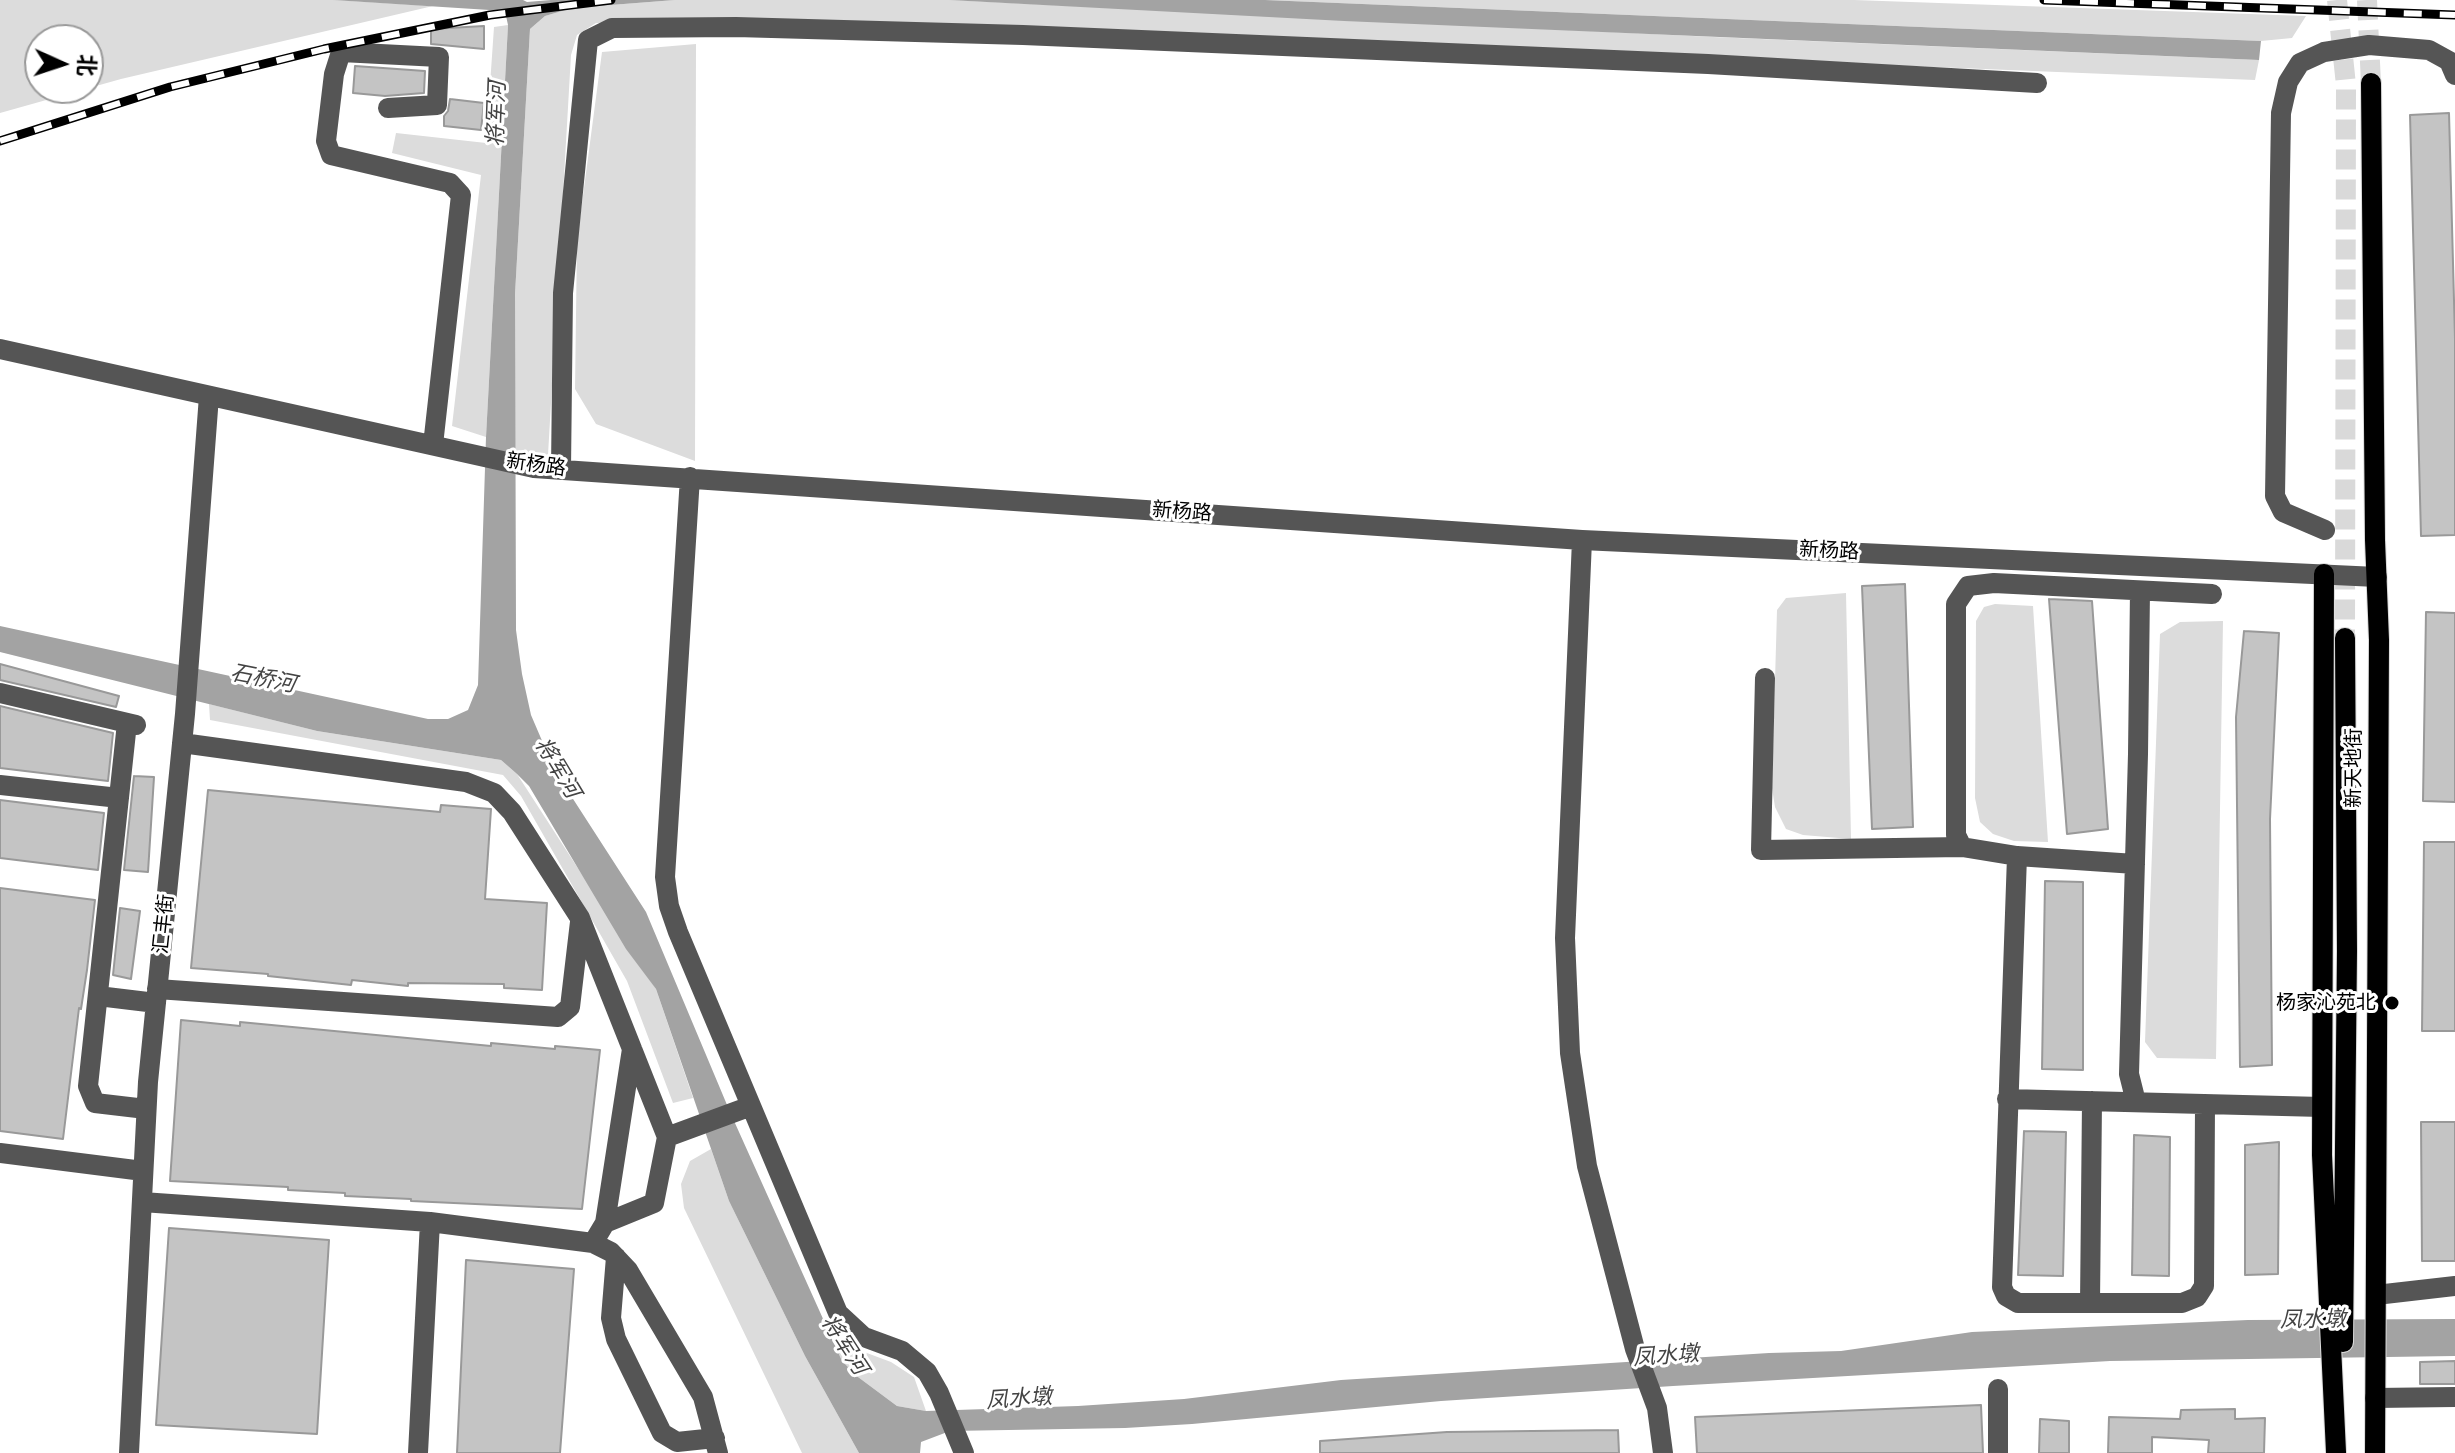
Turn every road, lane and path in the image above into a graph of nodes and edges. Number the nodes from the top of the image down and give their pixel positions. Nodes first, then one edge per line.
1 (2455, 75) edge
2 (2037, 83) dead end
3 (2371, 83) tunnel mouth
4 (388, 108) dead end
5 (0, 349) edge
6 (209, 396) junction
7 (433, 445) junction
8 (561, 469) junction
9 (690, 477) junction
10 (2325, 530) dead end
11 (1582, 540) junction
12 (2324, 574) junction
13 (2377, 577) junction
14 (2140, 591) junction
15 (2212, 594) dead end
16 (2345, 638) tunnel mouth
17 (1765, 678) dead end
18 (0, 693) edge
19 (182, 743) junction
20 (0, 785) edge
21 (119, 798) junction
22 (1962, 847) junction
23 (2017, 856) junction
24 (2135, 864) junction
25 (580, 918) junction
26 (98, 996) junction
27 (156, 996) junction
28 (632, 1049) junction
29 (2007, 1099) junction
30 (2092, 1101) junction
31 (2136, 1102) junction
32 (2205, 1104) junction
33 (751, 1106) junction
34 (2322, 1107) junction
35 (146, 1109) junction
36 (667, 1137) junction
37 (0, 1153) edge
38 (143, 1171) junction
39 (142, 1202) junction
40 (430, 1222) junction
41 (605, 1223) junction
42 (593, 1243) junction
43 (616, 1257) junction
44 (2455, 1286) edge
45 (2376, 1300) junction
46 (2090, 1303) junction
47 (2336, 1315) junction
48 (1998, 1389) dead end
49 (2455, 1397) edge
50 (2375, 1398) junction
51 (717, 1446) edge
52 (2336, 1452) edge
53 (129, 1453) edge
54 (418, 1453) edge
55 (964, 1453) edge
56 (1663, 1453) edge
57 (1998, 1453) edge
58 (2375, 1453) edge

1 - 10 street
2 - 8 street
3 - 13 main road, 新天地街
4 - 7 street
5 - 6 street, 新杨路
6 - 7 street, 新杨路
6 - 19 street, 汇丰街
7 - 8 street, 新杨路
8 - 9 street, 新杨路
9 - 11 street, 新杨路
9 - 33 street
11 - 12 street, 新杨路
11 - 56 street
12 - 13 street, 新杨路
12 - 34 main road
13 - 45 main road, 新天地街
14 - 15 street
14 - 22 street
14 - 24 street
16 - 47 main road, 新天地街
17 - 22 street
18 - 21 street
19 - 25 street
19 - 27 street, 汇丰街
20 - 21 street
21 - 26 street
22 - 23 street
23 - 24 street
23 - 29 street
24 - 31 street
25 - 27 street
25 - 28 street
26 - 27 street
26 - 35 street
27 - 35 street, 汇丰街
28 - 36 street
28 - 41 street
29 - 30 street
29 - 46 street
30 - 31 street
30 - 46 street
31 - 32 street
32 - 34 street
32 - 46 street
33 - 36 street
33 - 55 street
34 - 47 main road
35 - 38 street, 汇丰街
36 - 41 street
37 - 38 street
38 - 39 street, 汇丰街
39 - 40 street
39 - 53 street, 汇丰街
40 - 42 street
40 - 54 street
41 - 42 street
42 - 43 street
43 - 51 street
43 - 51 street
44 - 45 street
45 - 50 main road, 新天地街
47 - 52 main road, 新天地街
48 - 57 street
49 - 50 street
50 - 58 main road, 新天地街

